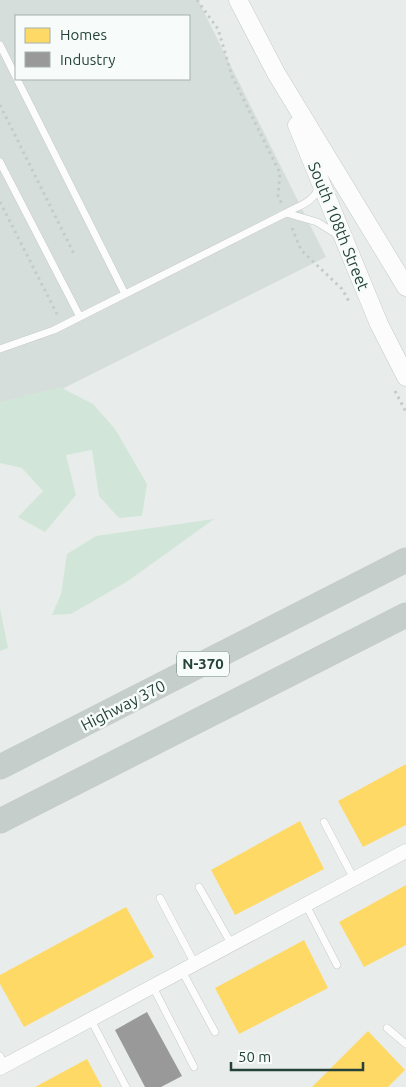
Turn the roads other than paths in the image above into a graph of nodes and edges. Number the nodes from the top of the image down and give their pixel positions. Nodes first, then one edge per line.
1 (238, 0) edge
2 (0, 45) edge
3 (276, 73) junction
4 (15, 74) edge
5 (18, 80) edge
6 (0, 162) edge
7 (319, 178) junction
8 (286, 213) junction
9 (344, 240) junction
10 (406, 287) edge
11 (125, 294) junction
12 (80, 317) junction
13 (0, 349) edge
14 (399, 381) edge
15 (406, 560) edge
16 (406, 616) edge
17 (0, 767) edge
18 (0, 821) edge
19 (324, 822) dead end
20 (406, 852) edge
21 (354, 879) junction
22 (199, 887) dead end
23 (160, 898) dead end
24 (306, 905) junction
25 (232, 945) junction
26 (195, 964) junction
27 (337, 965) dead end
28 (182, 971) junction
29 (153, 987) junction
30 (91, 1020) junction
31 (387, 1028) dead end
32 (215, 1032) dead end
33 (406, 1044) edge
34 (2, 1063) edge
35 (194, 1067) dead end
36 (126, 1087) edge

1 - 3 street, South 108th Street
2 - 4 lane
3 - 7 street, South 108th Street
3 - 10 street, South 108th Street
5 - 11 lane
6 - 12 lane
7 - 8 lane
7 - 9 street, South 108th Street
8 - 9 lane
8 - 11 lane
9 - 14 street, South 108th Street
11 - 12 lane
12 - 13 lane
15 - 17 highway, Highway 370 / N-370
16 - 18 highway
19 - 21 lane
20 - 21 street
21 - 24 street
22 - 25 lane
23 - 26 lane
24 - 25 street
24 - 27 lane
25 - 26 street
26 - 28 street
28 - 29 street
28 - 32 lane
29 - 30 street
29 - 35 lane
30 - 34 street
30 - 36 lane
31 - 33 lane

